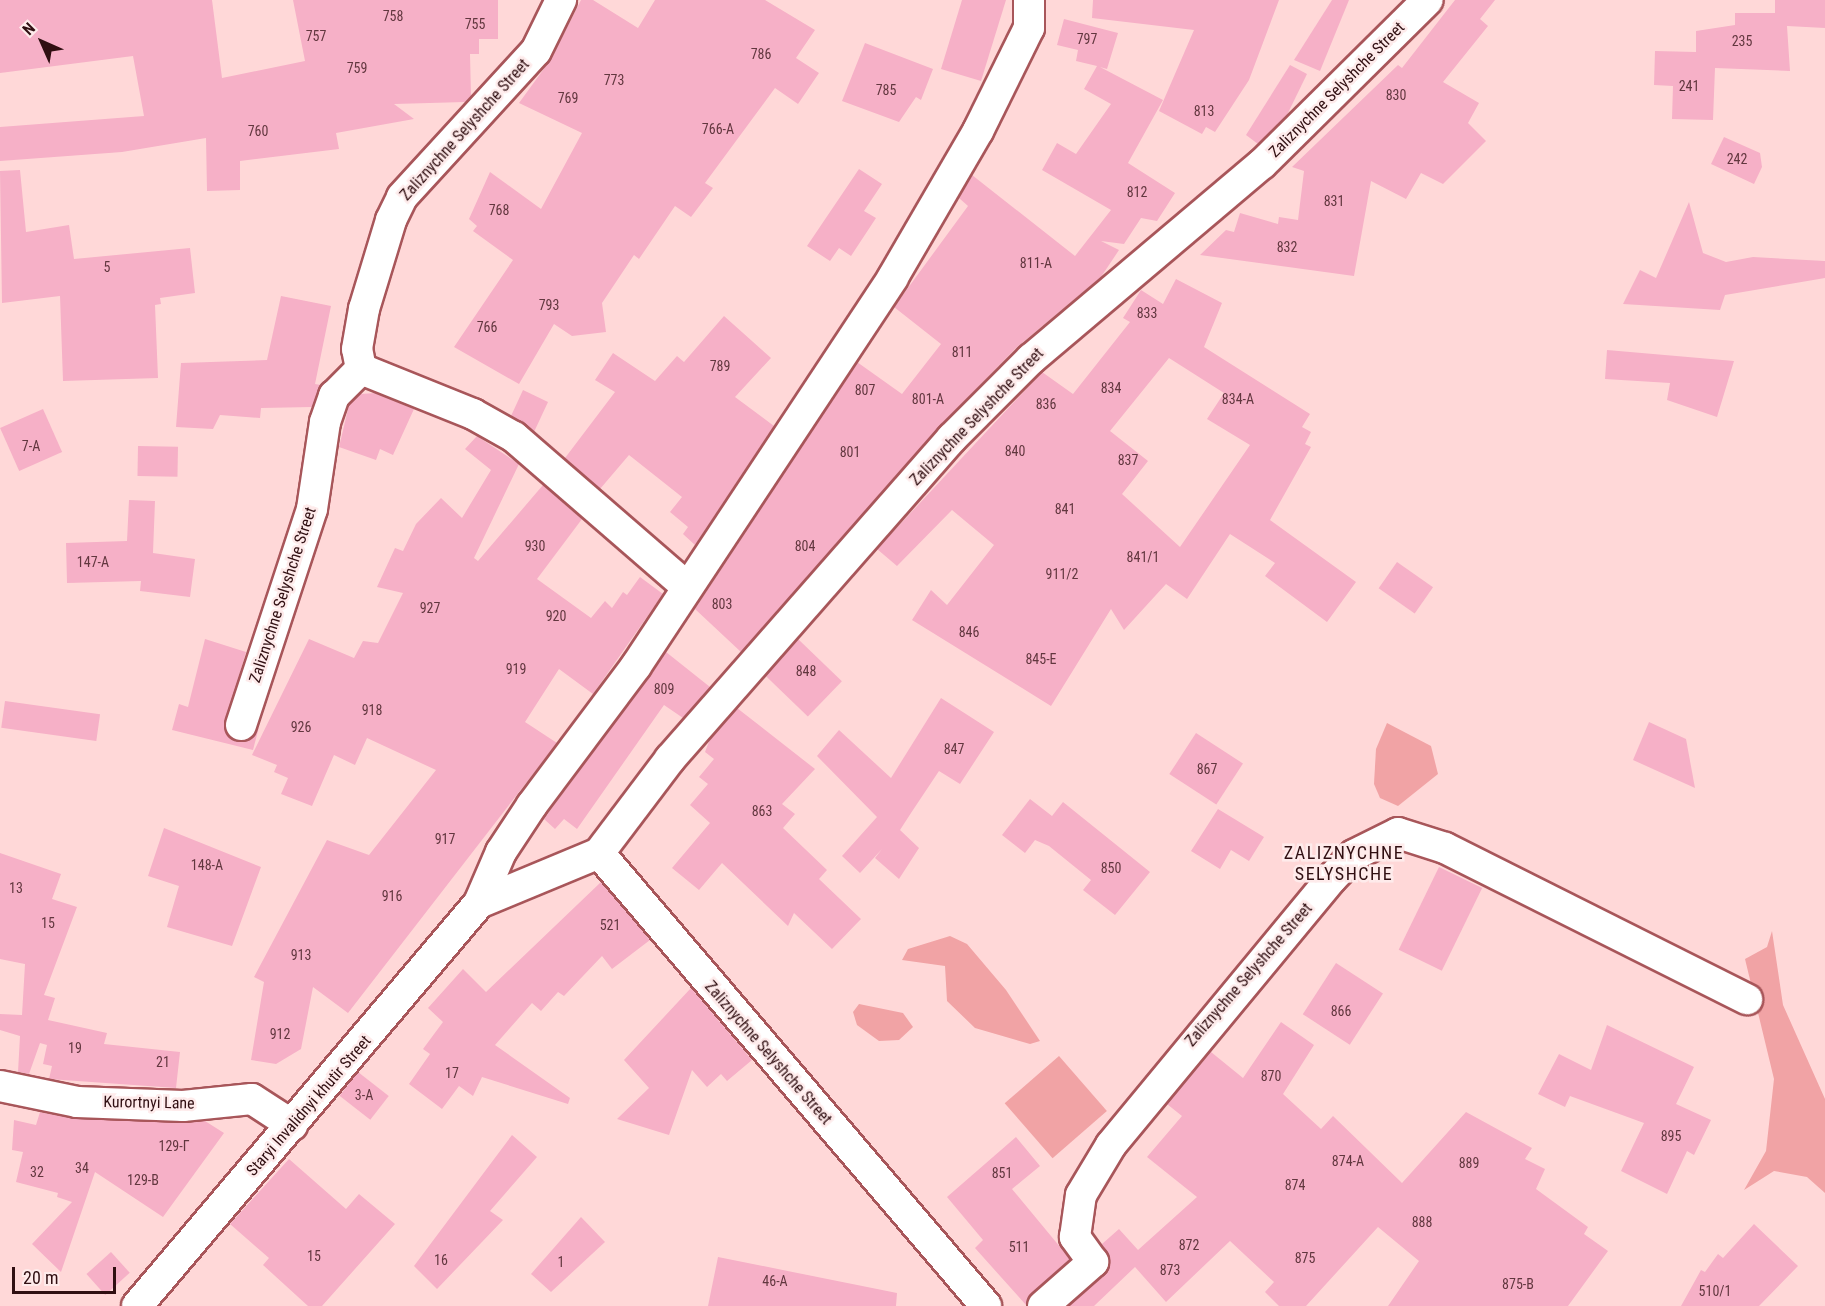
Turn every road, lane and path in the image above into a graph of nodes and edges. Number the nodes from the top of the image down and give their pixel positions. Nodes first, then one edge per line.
1 (561, 0) edge
2 (1029, 0) edge
3 (1428, 0) edge
4 (361, 369) junction
5 (686, 586) junction
6 (241, 725) dead end
7 (599, 853) junction
8 (479, 903) junction
9 (1747, 999) dead end
10 (0, 1086) edge
11 (292, 1125) junction
12 (137, 1306) edge
13 (986, 1306) edge
14 (1043, 1306) edge

1 - 4 street, Zaliznychne Selyshche Street
2 - 5 street
3 - 7 street, Zaliznychne Selyshche Street
4 - 5 street
4 - 6 street, Zaliznychne Selyshche Street
5 - 8 street
7 - 8 street
7 - 13 street, Zaliznychne Selyshche Street
8 - 11 street, Staryi Invalidnyi khutir Street
9 - 14 street, Zaliznychne Selyshche Street
10 - 11 street, Kurortnyi Lane
11 - 12 street, Staryi Invalidnyi khutir Street

